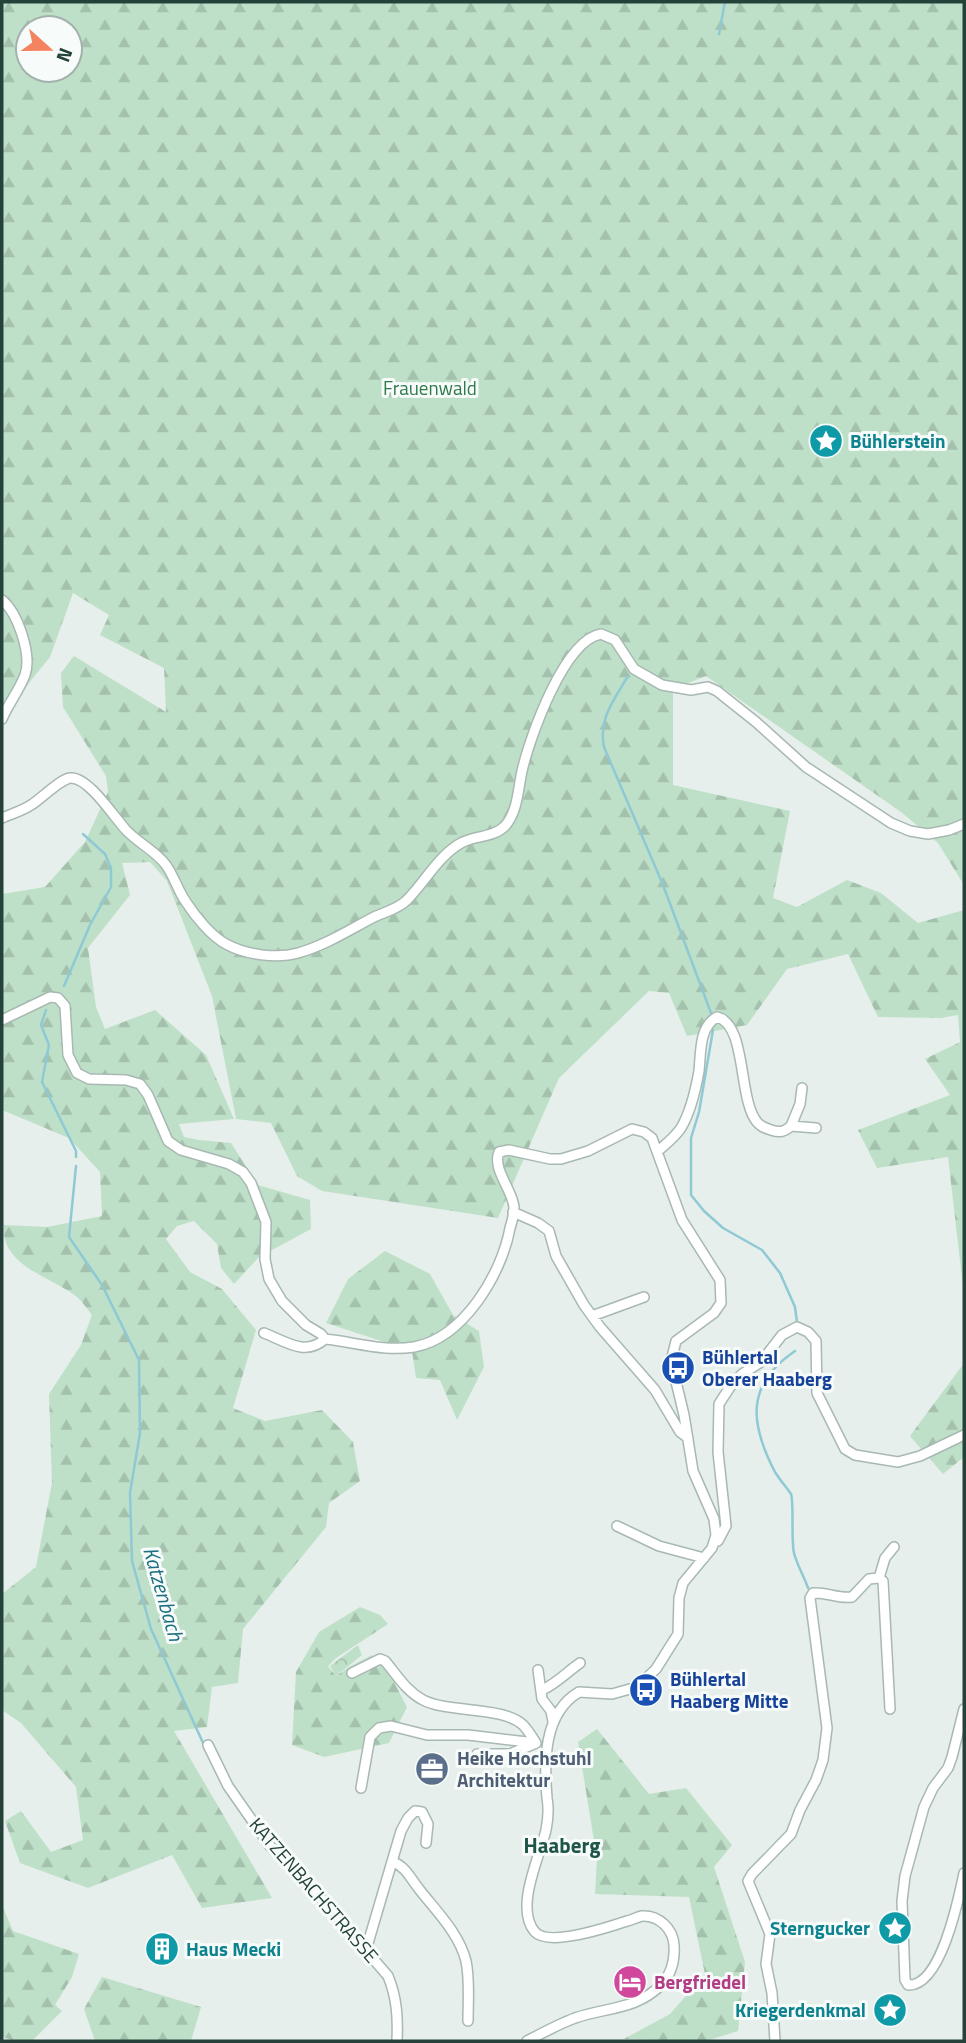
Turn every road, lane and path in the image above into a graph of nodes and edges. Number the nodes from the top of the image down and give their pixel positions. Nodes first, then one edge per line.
1 (2, 600) edge
2 (2, 719) edge
3 (2, 818) edge
4 (964, 824) edge
5 (2, 1020) edge
6 (802, 1088) dead end
7 (790, 1126) junction
8 (816, 1128) dead end
9 (658, 1151) junction
10 (513, 1212) junction
11 (644, 1297) dead end
12 (593, 1316) junction
13 (264, 1333) dead end
14 (325, 1339) junction
15 (964, 1435) edge
16 (688, 1438) junction
17 (617, 1526) dead end
18 (894, 1547) dead end
19 (712, 1548) junction
20 (704, 1558) junction
21 (879, 1578) junction
22 (580, 1663) dead end
23 (538, 1671) dead end
24 (352, 1673) dead end
25 (542, 1690) junction
26 (890, 1709) dead end
27 (964, 1709) edge
28 (553, 1722) junction
29 (536, 1742) junction
30 (548, 1744) junction
31 (208, 1745) dead end
32 (477, 1754) dead end
33 (361, 1788) dead end
34 (426, 1843) dead end
35 (393, 1862) junction
36 (964, 1873) edge
37 (366, 1950) junction
38 (468, 2021) dead end
39 (397, 2041) edge
40 (527, 2041) edge
41 (775, 2041) edge

1 - 2 street
3 - 4 street
5 - 14 street
6 - 7 street
7 - 8 street
7 - 9 street
9 - 10 street
9 - 16 street
10 - 12 street
10 - 14 street
11 - 12 street
12 - 16 street
13 - 14 street
15 - 19 street
16 - 19 street
17 - 20 street
18 - 21 street
19 - 20 street
20 - 28 street
21 - 26 street
21 - 41 street
22 - 25 street
23 - 25 street
24 - 29 street
25 - 28 street
27 - 36 street
28 - 30 street
29 - 30 street
29 - 32 street
29 - 33 street
30 - 40 street
31 - 37 street, KATZENBACHSTRASSE
34 - 35 street
35 - 37 street
35 - 38 street
37 - 39 street, KATZENBACHSTRASSE

